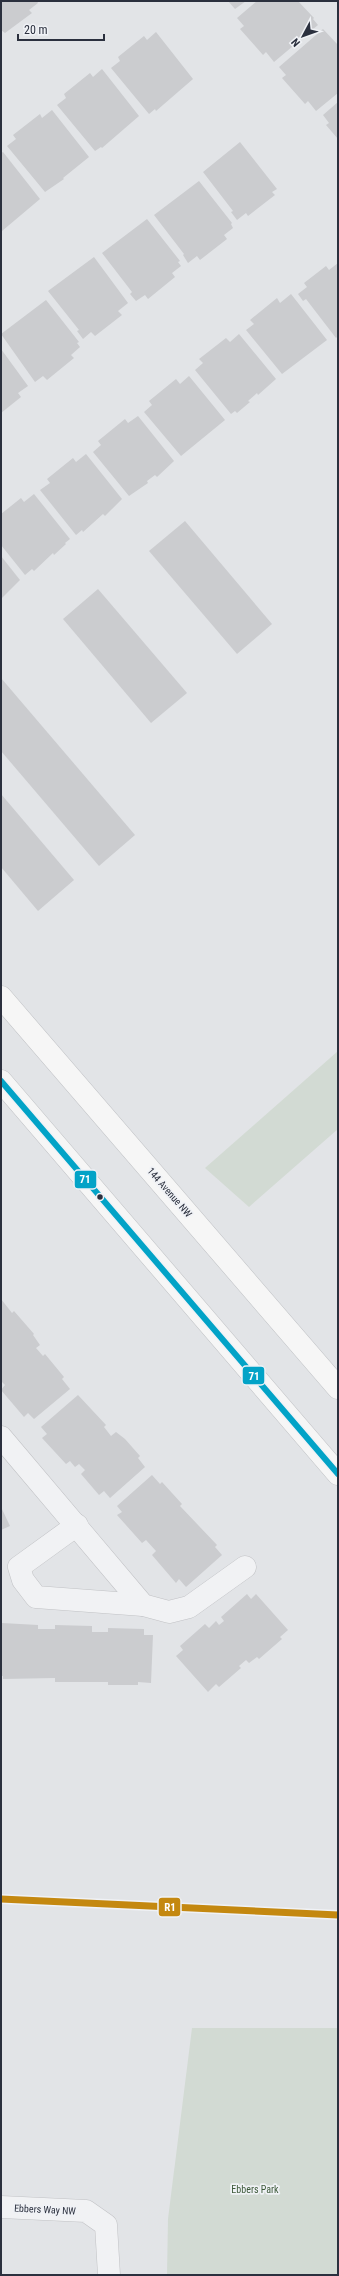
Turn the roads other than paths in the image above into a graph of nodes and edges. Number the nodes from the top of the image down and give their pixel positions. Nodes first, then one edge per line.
1 (1, 997) edge
2 (1, 1081) edge
3 (338, 1388) edge
4 (2, 1438) edge
5 (338, 1474) edge
6 (77, 1525) junction
7 (245, 1567) dead end
8 (144, 1605) junction
9 (1, 2207) edge
10 (109, 2275) edge

1 - 3 main road, 144 Avenue NW
2 - 5 main road
4 - 6 street
6 - 8 street
6 - 8 street
7 - 8 street
9 - 10 street, Ebbers Way NW

